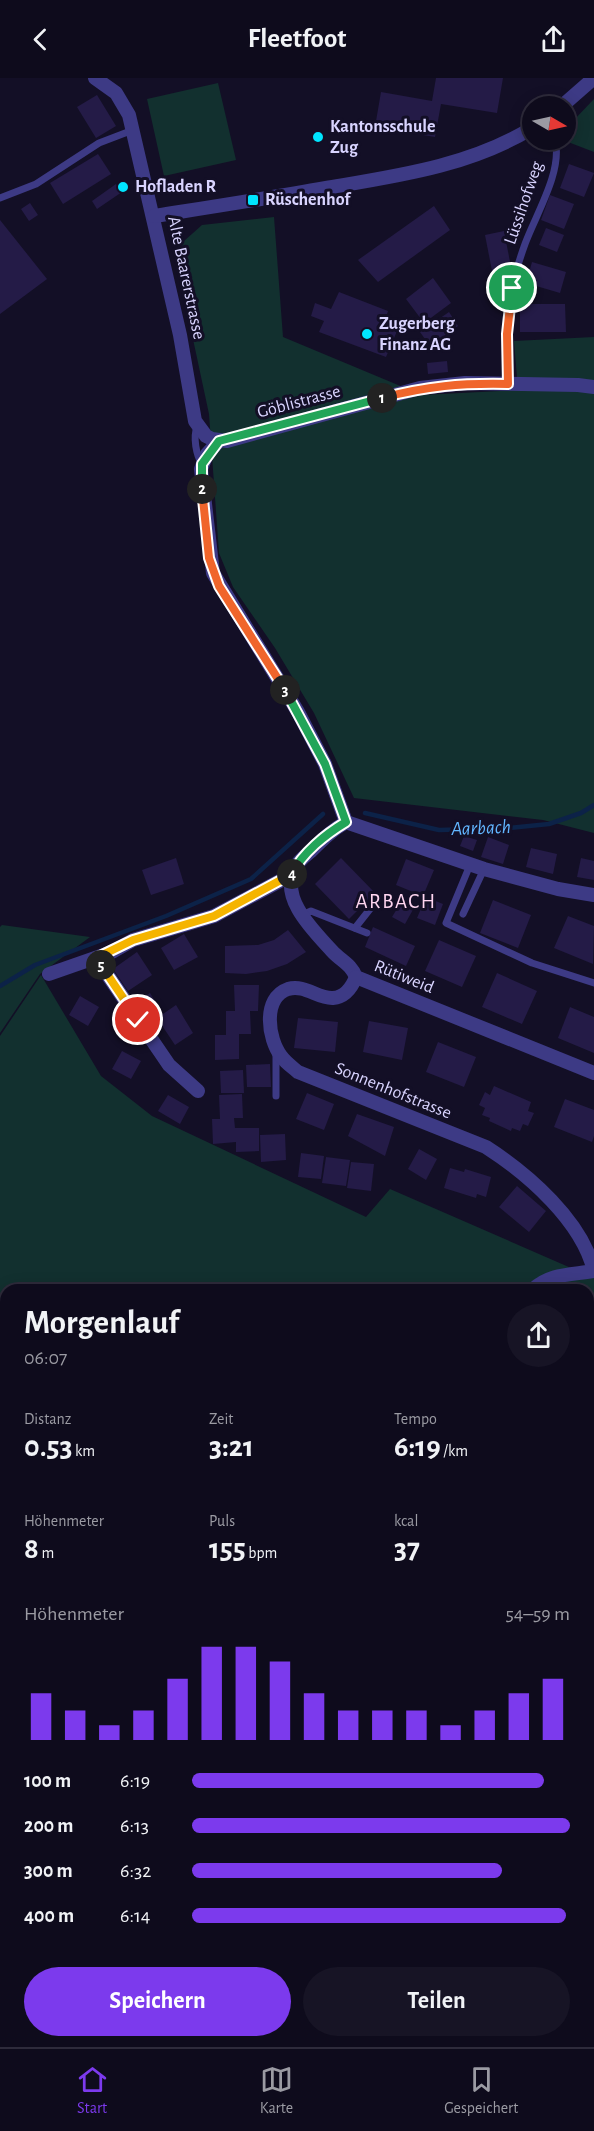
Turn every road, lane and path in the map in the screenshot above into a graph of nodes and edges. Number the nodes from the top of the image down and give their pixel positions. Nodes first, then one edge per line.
1 (95, 78) edge
2 (594, 78) edge
3 (573, 96) edge
4 (133, 130) junction
5 (522, 134) edge
6 (557, 150) edge
7 (0, 198) edge
8 (154, 216) junction
9 (508, 384) junction
10 (594, 387) edge
11 (197, 427) junction
12 (219, 441) junction
13 (202, 464) junction
14 (346, 822) junction
15 (477, 867) junction
16 (291, 875) junction
17 (594, 895) edge
18 (374, 904) dead end
19 (302, 915) junction
20 (463, 915) dead end
21 (355, 928) junction
22 (367, 933) dead end
23 (96, 958) junction
24 (49, 974) dead end
25 (356, 977) junction
26 (594, 983) edge
27 (276, 1046) junction
28 (594, 1073) edge
29 (198, 1091) dead end
30 (276, 1096) dead end
31 (594, 1271) edge
32 (540, 1284) edge

1 - 4 street, Alte Baarerstrasse
2 - 3 street
4 - 7 lane
4 - 8 street, Alte Baarerstrasse
5 - 8 street
6 - 9 lane, Lüssihofweg
8 - 11 street, Alte Baarerstrasse
9 - 10 street, Göblistrasse
9 - 12 street, Göblistrasse
11 - 12 street
11 - 13 lane, Alte Baarerstrasse
12 - 13 street
13 - 14 street, Alte Baarerstrasse
14 - 15 street
14 - 16 street
15 - 17 street
15 - 20 lane
15 - 26 lane
16 - 19 street, Rütiweid
16 - 23 street
18 - 21 lane
19 - 21 lane
19 - 25 street, Rütiweid
21 - 22 lane
23 - 24 street
23 - 29 street
25 - 27 street, Sonnenhofstrasse
25 - 28 street, Rütiweid
27 - 30 lane
27 - 31 street, Sonnenhofstrasse
31 - 32 street, Sonnenhofstrasse

